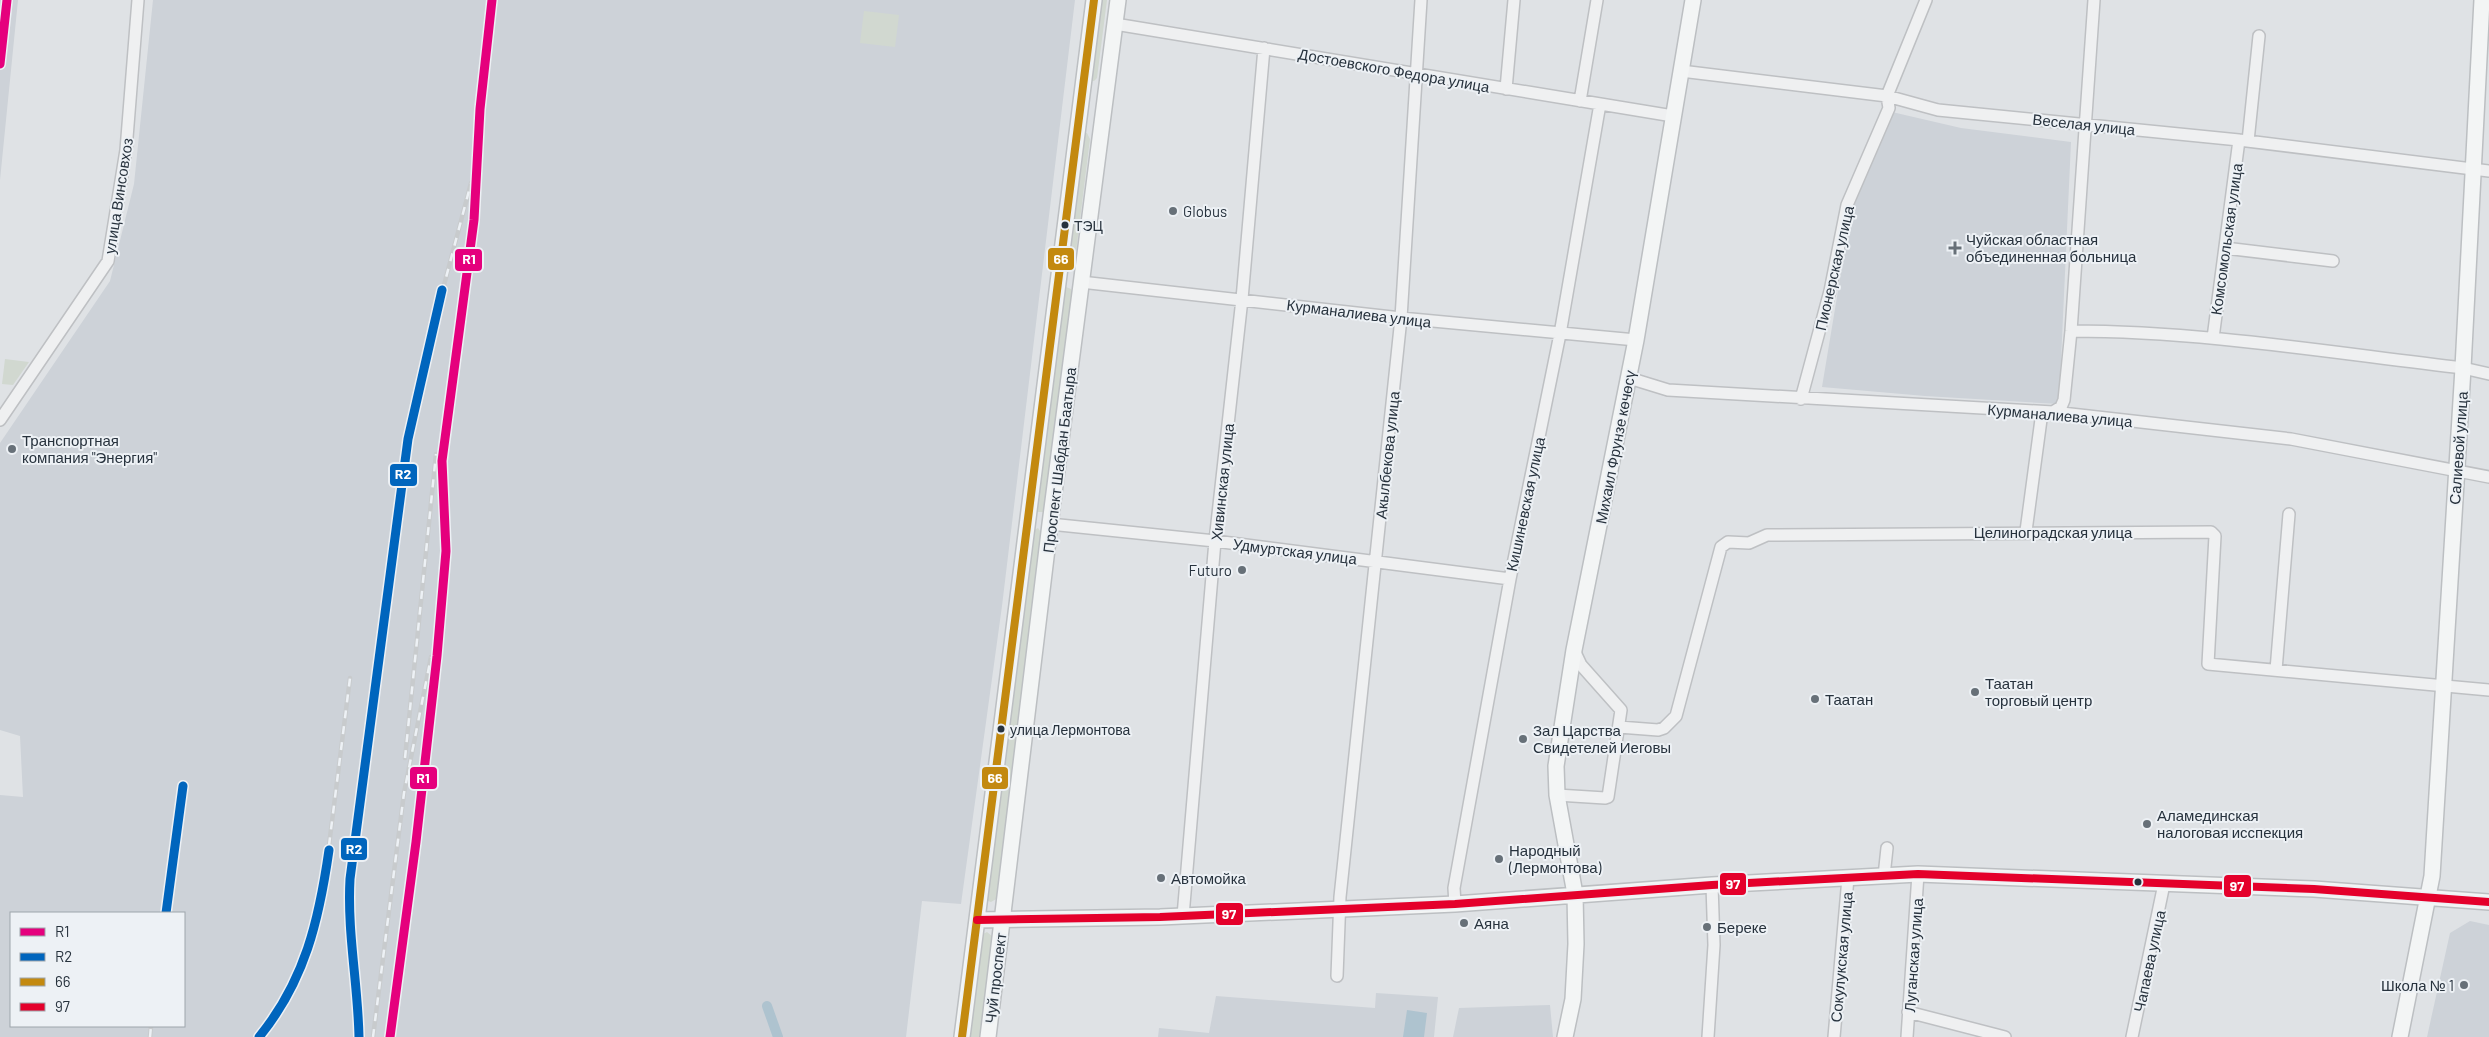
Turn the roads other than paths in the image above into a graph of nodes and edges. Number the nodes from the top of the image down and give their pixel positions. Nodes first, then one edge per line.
1 (138, 0) edge
2 (1094, 0) edge
3 (1118, 0) edge
4 (1421, 0) edge
5 (1514, 0) edge
6 (1597, 0) edge
7 (1693, 0) edge
8 (1926, 0) edge
9 (2094, 0) edge
10 (2482, 0) edge
11 (1115, 24) junction
12 (2259, 36) dead end
13 (1264, 48) junction
14 (1681, 71) junction
15 (1418, 74) junction
16 (1082, 89) junction
17 (1506, 89) junction
18 (1106, 92) junction
19 (1887, 96) junction
20 (1580, 101) junction
21 (1600, 104) junction
22 (1673, 116) junction
23 (2087, 125) junction
24 (1078, 128) junction
25 (1101, 129) junction
26 (2244, 140) junction
27 (2482, 170) edge
28 (2225, 248) junction
29 (2333, 261) dead end
30 (1058, 280) junction
31 (1081, 282) junction
32 (1242, 299) junction
33 (1401, 318) junction
34 (2071, 331) junction
35 (1560, 334) junction
36 (2213, 338) junction
37 (1636, 340) junction
38 (2463, 368) junction
39 (2489, 374) edge
40 (1629, 378) junction
41 (1801, 399) junction
42 (2048, 412) junction
43 (0, 420) edge
44 (2456, 470) junction
45 (2489, 477) edge
46 (2289, 514) dead end
47 (1028, 521) junction
48 (1050, 524) junction
49 (2026, 532) junction
50 (1215, 541) junction
51 (1376, 562) junction
52 (1510, 578) junction
53 (1574, 650) junction
54 (2276, 670) junction
55 (2444, 685) junction
56 (2489, 690) edge
57 (1619, 727) junction
58 (1557, 795) junction
59 (1887, 848) dead end
60 (1918, 874) junction
61 (1884, 876) junction
62 (1848, 878) junction
63 (2164, 884) junction
64 (1712, 885) junction
65 (1575, 894) junction
66 (2430, 896) junction
67 (2489, 902) edge
68 (1455, 904) junction
69 (1340, 908) junction
70 (1183, 916) junction
71 (977, 920) junction
72 (1002, 920) junction
73 (1337, 976) dead end
74 (1914, 1013) junction
75 (962, 1037) edge
76 (988, 1037) edge
77 (1565, 1037) edge
78 (1708, 1037) edge
79 (1834, 1037) edge
80 (1907, 1037) edge
81 (2005, 1037) edge
82 (2132, 1037) edge
83 (2400, 1037) edge

1 - 43 street, улица Винсовхоз
2 - 16 main road, Проспект Шабдан Баатыра
3 - 11 main road, Проспект Шабдан Баатыра
4 - 15 street, Акылбекова улица
5 - 17 street
6 - 20 street
7 - 14 main road, Михаил Фрунзе көчөсү
8 - 19 street, Пионерская улица
9 - 23 street
10 - 27 main road, Салиевой улица
11 - 13 street, Достоевского Федора улица
11 - 18 main road, Проспект Шабдан Баатыра
12 - 26 street, Комсомольская улица
13 - 15 street, Достоевского Федора улица
13 - 32 street, Хивинская улица
14 - 19 street, Веселая улица
14 - 22 main road, Михаил Фрунзе көчөсү
15 - 17 street, Достоевского Федора улица
15 - 33 street, Акылбекова улица
16 - 18 main road
16 - 24 main road, Проспект Шабдан Баатыра
17 - 20 street, Достоевского Федора улица
18 - 25 main road, Проспект Шабдан Баатыра
19 - 23 street, Веселая улица
19 - 41 street, Пионерская улица
20 - 21 street, Достоевского Федора улица
21 - 22 street, Достоевского Федора улица
21 - 35 street, Кишиневская улица
22 - 37 main road, Михаил Фрунзе көчөсү
23 - 26 street, Веселая улица
23 - 34 street
24 - 25 main road
24 - 30 main road, Проспект Шабдан Баатыра
25 - 31 main road, Проспект Шабдан Баатыра
26 - 27 street, Веселая улица
26 - 28 street, Комсомольская улица
27 - 38 main road, Салиевой улица
28 - 29 street
28 - 36 street, Комсомольская улица
30 - 31 main road
30 - 47 main road, Проспект Шабдан Баатыра
31 - 32 street, Курманалиева улица
31 - 48 main road, Проспект Шабдан Баатыра
32 - 33 street, Курманалиева улица
32 - 50 street, Хивинская улица
33 - 35 street, Курманалиева улица
33 - 51 street, Акылбекова улица
34 - 36 street
34 - 42 street
35 - 37 street, Курманалиева улица
35 - 52 street, Кишиневская улица
36 - 38 street
37 - 40 main road, Михаил Фрунзе көчөсү
38 - 39 street
38 - 44 main road, Салиевой улица
40 - 41 street, Курманалиева улица
40 - 53 main road, Михаил Фрунзе көчөсү
41 - 42 street, Курманалиева улица
42 - 44 street, Курманалиева улица
42 - 49 street
44 - 45 street, Курманалиева улица
44 - 55 main road, Салиевой улица
46 - 54 street
47 - 48 main road
47 - 71 main road, Проспект Шабдан Баатыра
48 - 50 street, Удмуртская улица
48 - 72 main road, Проспект Шабдан Баатыра
49 - 54 street, Целиноградская улица
49 - 57 street, Целиноградская улица
50 - 51 street, Удмуртская улица
50 - 70 street, Хивинская улица
51 - 52 street, Удмуртская улица
51 - 69 street, Акылбекова улица
52 - 68 street, Кишиневская улица
53 - 57 street
53 - 58 main road, Михаил Фрунзе көчөсү
54 - 55 street, Целиноградская улица
55 - 56 street, Целиноградская улица
55 - 66 main road, Салиевой улица
57 - 58 street
58 - 65 main road, Михаил Фрунзе көчөсү
59 - 61 street
60 - 61 main road
60 - 63 main road
60 - 74 street, Луганская улица
61 - 62 main road
62 - 64 main road
62 - 79 street, Сокулукская улица
63 - 66 main road
63 - 82 street, Чапаева улица
64 - 65 main road
64 - 78 street
65 - 68 main road
65 - 77 main road, Михаил Фрунзе көчөсү
66 - 67 main road
66 - 83 main road, Салиевой улица
68 - 69 main road
69 - 70 main road
69 - 73 street, Акылбекова улица
70 - 72 main road
71 - 72 main road
71 - 75 main road, Чуй проспект
72 - 76 main road, Чуй проспект
74 - 80 street, Луганская улица
74 - 81 street

